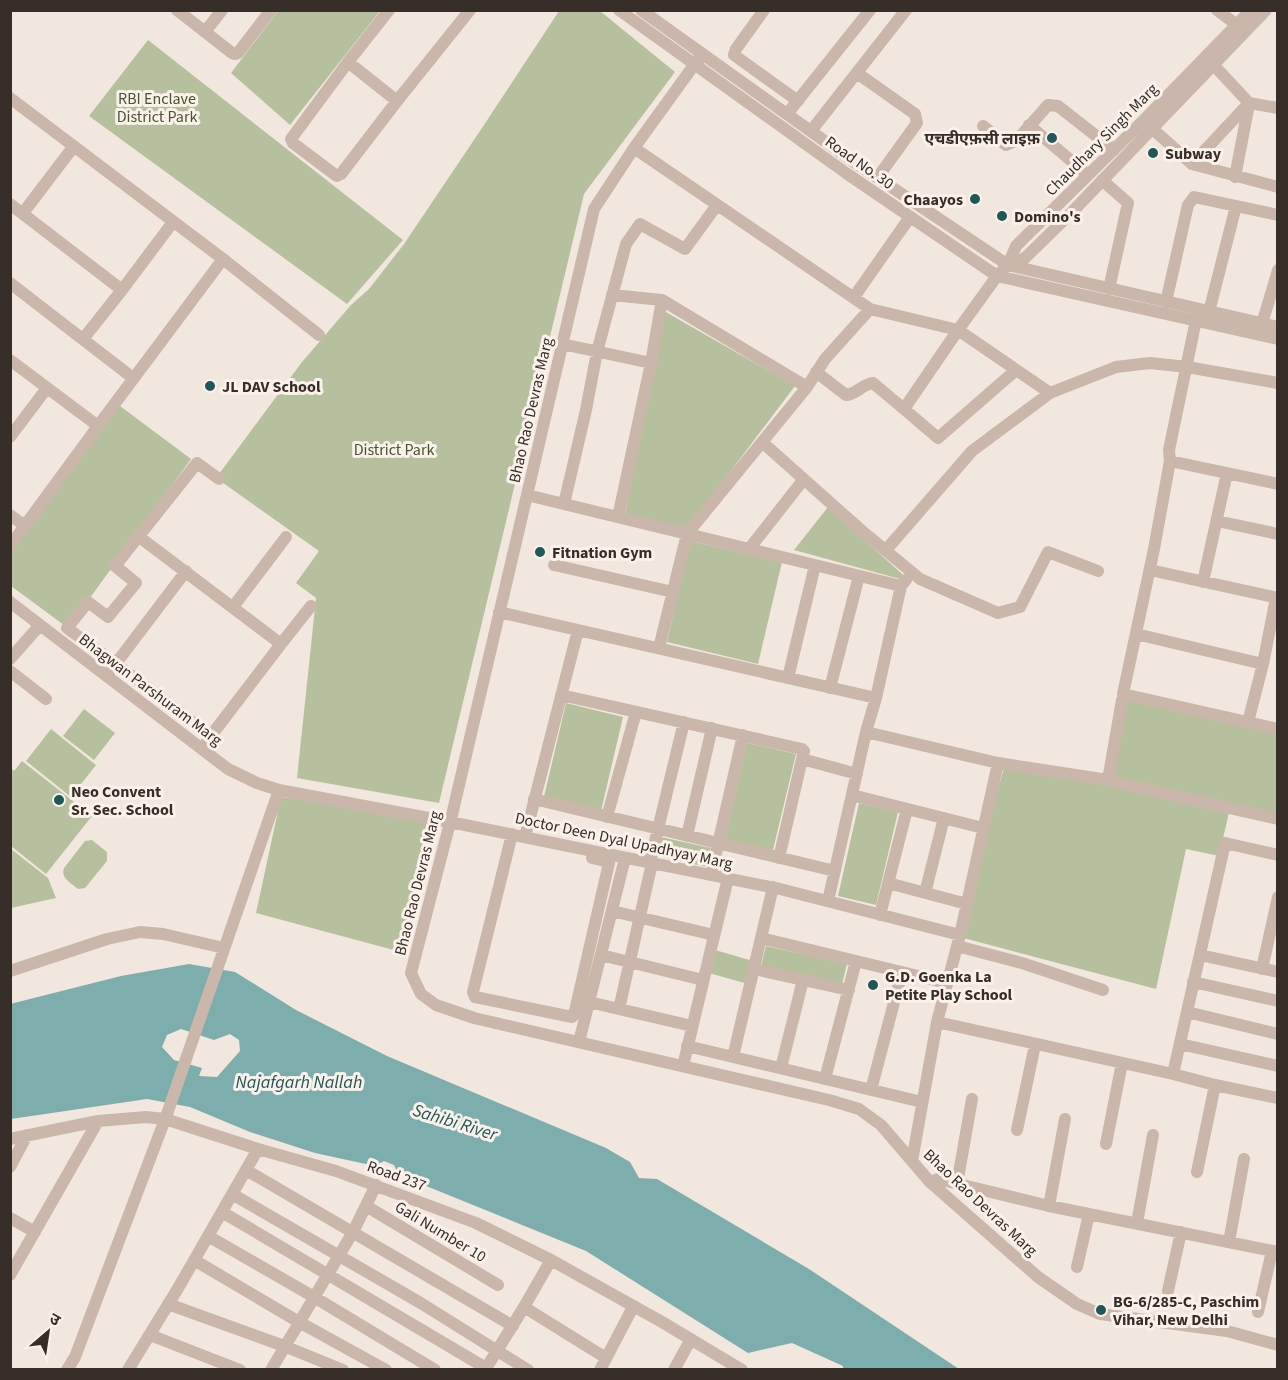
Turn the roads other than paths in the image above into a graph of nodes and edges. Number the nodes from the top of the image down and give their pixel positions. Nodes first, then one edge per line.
1 (177, 10) edge
2 (222, 10) edge
3 (271, 10) edge
4 (389, 10) edge
5 (470, 10) edge
6 (619, 10) edge
7 (641, 10) edge
8 (764, 10) edge
9 (906, 10) edge
10 (1217, 10) edge
11 (1251, 10) edge
12 (1266, 10) edge
13 (867, 11) edge
14 (1237, 25) junction
15 (205, 32) junction
16 (698, 59) junction
17 (1210, 61) junction
18 (348, 62) junction
19 (857, 73) junction
20 (10, 98) edge
21 (798, 101) junction
22 (396, 102) junction
23 (1249, 103) junction
24 (1278, 108) edge
25 (787, 114) junction
26 (1148, 124) junction
27 (1029, 125) junction
28 (984, 126) dead end
29 (811, 131) junction
30 (74, 146) junction
31 (634, 148) junction
32 (1114, 150) junction
33 (1192, 164) junction
34 (1088, 175) junction
35 (878, 177) junction
36 (1235, 177) junction
37 (1102, 180) junction
38 (1278, 188) edge
39 (10, 204) edge
40 (717, 205) junction
41 (1236, 206) junction
42 (23, 213) junction
43 (1278, 214) edge
44 (910, 217) junction
45 (173, 222) junction
46 (223, 259) junction
47 (1008, 265) junction
48 (1278, 270) edge
49 (997, 276) junction
50 (10, 283) edge
51 (1109, 289) junction
52 (122, 290) junction
53 (612, 295) junction
54 (854, 297) junction
55 (662, 300) junction
56 (1166, 302) junction
57 (870, 309) junction
58 (1209, 312) junction
59 (1196, 320) junction
60 (1262, 324) junction
61 (1278, 327) edge
62 (958, 330) junction
63 (319, 334) dead end
64 (83, 339) junction
65 (1278, 339) edge
66 (562, 344) junction
67 (597, 352) junction
68 (10, 360) edge
69 (651, 363) junction
70 (1187, 367) junction
71 (1016, 370) junction
72 (816, 372) junction
73 (133, 378) junction
74 (1278, 383) edge
75 (807, 387) junction
76 (47, 388) junction
77 (1050, 393) junction
78 (904, 409) junction
79 (98, 426) junction
80 (10, 437) edge
81 (762, 442) junction
82 (1170, 461) junction
83 (1227, 473) junction
84 (219, 479) dead end
85 (804, 479) junction
86 (1278, 484) edge
87 (527, 495) junction
88 (564, 504) junction
89 (10, 515) edge
90 (618, 517) junction
91 (1217, 521) junction
92 (25, 526) junction
93 (687, 534) junction
94 (1278, 534) edge
95 (138, 536) junction
96 (286, 537) dead end
97 (10, 546) edge
98 (749, 549) junction
99 (886, 550) junction
100 (554, 565) dead end
101 (815, 565) junction
102 (1149, 570) junction
103 (186, 571) junction
104 (1098, 571) dead end
105 (912, 573) junction
106 (859, 576) junction
107 (1203, 582) junction
108 (901, 586) junction
109 (673, 592) junction
110 (1277, 598) edge
111 (10, 602) edge
112 (311, 606) dead end
113 (233, 607) junction
114 (499, 612) junction
115 (40, 625) junction
116 (67, 628) junction
117 (578, 630) junction
118 (1136, 634) junction
119 (59, 639) junction
120 (281, 644) junction
121 (659, 648) junction
122 (10, 659) edge
123 (116, 664) junction
124 (1263, 664) junction
125 (10, 671) edge
126 (107, 676) junction
127 (788, 678) junction
128 (830, 688) junction
129 (561, 695) junction
130 (876, 698) junction
131 (46, 699) dead end
132 (1122, 700) dead end
133 (636, 712) junction
134 (684, 722) junction
135 (1248, 722) junction
136 (711, 728) junction
137 (1278, 729) edge
138 (866, 732) junction
139 (742, 735) junction
140 (211, 736) junction
141 (202, 748) junction
142 (802, 759) junction
143 (998, 763) junction
144 (857, 774) junction
145 (1108, 780) junction
146 (279, 790) junction
147 (852, 795) junction
148 (534, 799) junction
149 (907, 809) junction
150 (607, 817) junction
151 (944, 818) junction
152 (1278, 819) edge
153 (450, 822) junction
154 (983, 828) junction
155 (658, 830) junction
156 (687, 836) junction
157 (525, 837) junction
158 (511, 838) junction
159 (718, 844) junction
160 (1278, 855) edge
161 (625, 858) junction
162 (779, 858) junction
163 (651, 863) junction
164 (835, 871) junction
165 (711, 875) junction
166 (728, 878) junction
167 (888, 883) junction
168 (773, 887) junction
169 (925, 893) junction
170 (1278, 897) edge
171 (828, 901) junction
172 (967, 904) junction
173 (1276, 910) edge
174 (612, 911) junction
175 (880, 915) junction
176 (640, 918) junction
177 (714, 935) junction
178 (761, 938) junction
179 (1273, 938) edge
180 (958, 940) junction
181 (222, 954) junction
182 (601, 955) junction
183 (1200, 955) junction
184 (856, 961) junction
185 (630, 962) junction
186 (754, 969) junction
187 (1262, 969) junction
188 (10, 971) edge
189 (902, 972) junction
190 (1278, 972) edge
191 (703, 980) junction
192 (803, 980) junction
193 (1194, 982) junction
194 (947, 983) junction
195 (849, 990) junction
196 (1103, 990) dead end
197 (1278, 1001) edge
198 (589, 1002) junction
199 (619, 1009) junction
200 (1187, 1012) junction
201 (937, 1022) junction
202 (692, 1026) junction
203 (1278, 1034) edge
204 (579, 1042) junction
205 (1180, 1044) junction
206 (1035, 1045) junction
207 (687, 1046) junction
208 (733, 1057) junction
209 (1122, 1063) junction
210 (682, 1066) junction
211 (1278, 1066) edge
212 (781, 1068) junction
213 (1173, 1074) junction
214 (825, 1079) junction
215 (1215, 1085) junction
216 (871, 1090) junction
217 (1278, 1098) edge
218 (972, 1099) dead end
219 (922, 1102) junction
220 (165, 1119) junction
221 (1065, 1119) dead end
222 (98, 1120) junction
223 (1017, 1130) dead end
224 (27, 1135) junction
225 (1153, 1135) dead end
226 (10, 1139) edge
227 (1106, 1144) dead end
228 (258, 1149) junction
229 (1244, 1159) dead end
230 (912, 1161) junction
231 (10, 1167) edge
232 (246, 1170) junction
233 (1197, 1172) dead end
234 (930, 1182) junction
235 (957, 1184) junction
236 (376, 1185) junction
237 (232, 1194) junction
238 (366, 1206) junction
239 (1049, 1206) junction
240 (222, 1212) junction
241 (1089, 1214) junction
242 (10, 1218) edge
243 (1137, 1223) junction
244 (35, 1232) junction
245 (353, 1232) junction
246 (1181, 1233) junction
247 (208, 1236) junction
248 (1229, 1242) junction
249 (1275, 1251) edge
250 (339, 1256) junction
251 (194, 1260) junction
252 (551, 1260) junction
253 (1077, 1267) dead end
254 (328, 1274) junction
255 (10, 1275) edge
256 (498, 1285) dead end
257 (1168, 1291) dead end
258 (314, 1297) junction
259 (168, 1304) junction
260 (524, 1307) junction
261 (633, 1307) junction
262 (1258, 1312) dead end
263 (299, 1322) junction
264 (513, 1326) junction
265 (150, 1335) junction
266 (691, 1339) junction
267 (1278, 1345) edge
268 (284, 1346) junction
269 (498, 1350) junction
270 (606, 1358) junction
271 (486, 1369) edge
272 (67, 1370) edge
273 (128, 1370) edge
274 (240, 1370) edge
275 (271, 1370) edge
276 (343, 1370) edge
277 (386, 1370) edge
278 (435, 1370) edge
279 (528, 1370) edge
280 (600, 1370) edge
281 (674, 1370) edge
282 (742, 1370) edge

1 - 15 street
2 - 15 street
3 - 15 street
4 - 18 street
5 - 22 street
6 - 16 street, Road No. 30
7 - 16 street, Road No. 30
8 - 21 street
9 - 19 street
10 - 14 street
11 - 14 street, Chaudhary Singh Marg
12 - 17 street, Chaudhary Singh Marg
13 - 21 street
14 - 17 street, Chaudhary Singh Marg
16 - 25 street, Road No. 30
16 - 31 street, Bhao Rao Devras Marg
16 - 44 street, Road No. 30
17 - 23 street
17 - 26 street, Chaudhary Singh Marg
18 - 22 street
18 - 22 street
19 - 29 street
19 - 35 street
20 - 30 street
21 - 25 street
23 - 24 street
23 - 33 street
23 - 36 street
25 - 29 street, Road No. 30
26 - 32 street, Chaudhary Singh Marg
26 - 33 street
26 - 37 street, Chaudhary Singh Marg
27 - 28 street
27 - 32 street
27 - 34 street
29 - 35 street, Road No. 30
30 - 42 street
30 - 45 street
31 - 40 street
31 - 66 street, Bhao Rao Devras Marg
32 - 34 street, Chaudhary Singh Marg
33 - 36 street
34 - 47 street, Chaudhary Singh Marg
35 - 47 street, Road No. 30
36 - 38 street
37 - 47 street, Chaudhary Singh Marg
37 - 51 street
39 - 42 street
40 - 53 street
40 - 54 street
41 - 43 street
41 - 56 street
41 - 58 street
42 - 52 street
44 - 49 street, Road No. 30
44 - 54 street
45 - 46 street
45 - 52 street
46 - 63 street
46 - 73 street
47 - 49 street
47 - 51 street, Road No. 30
48 - 60 street
49 - 59 street, Road No. 30
49 - 62 street
50 - 64 street
51 - 56 street, Road No. 30
52 - 64 street
53 - 55 street
53 - 67 street
54 - 57 street
55 - 69 street
55 - 75 street
56 - 58 street, Road No. 30
57 - 62 street
57 - 72 street
58 - 60 street, Road No. 30
59 - 65 street, Road No. 30
59 - 70 street
60 - 61 street, Road No. 30
62 - 71 street
62 - 78 street
64 - 73 street
66 - 67 street
66 - 87 street, Bhao Rao Devras Marg
67 - 69 street
67 - 88 street
68 - 76 street
69 - 90 street
70 - 74 street
70 - 77 street
70 - 82 street
71 - 77 street
71 - 78 street
72 - 75 street
72 - 78 street
73 - 79 street
75 - 81 street
76 - 79 street
76 - 80 street
77 - 99 street
79 - 92 street
81 - 85 street
81 - 93 street
82 - 83 street
82 - 102 street
83 - 86 street
83 - 91 street
84 - 95 street
85 - 98 street
85 - 99 street
87 - 88 street
87 - 114 street, Bhao Rao Devras Marg
88 - 90 street
89 - 92 street
90 - 93 street
91 - 94 street
91 - 107 street
92 - 97 street
93 - 98 street
93 - 109 street
95 - 103 street
95 - 116 street
96 - 113 street
98 - 101 street
99 - 105 street
100 - 109 street
101 - 106 street
101 - 127 street
102 - 107 street
102 - 118 street
103 - 113 street
103 - 123 street
104 - 105 street
105 - 108 street
106 - 108 street
106 - 128 street
107 - 110 street
108 - 130 street
109 - 121 street
110 - 124 street
111 - 115 street, Bhagwan Parshuram Marg
112 - 120 street
113 - 120 street
114 - 117 street
114 - 153 street, Bhao Rao Devras Marg
115 - 119 street, Bhagwan Parshuram Marg
115 - 122 street
116 - 119 street
116 - 123 street
117 - 121 street
117 - 129 street
118 - 124 street
118 - 135 street
119 - 126 street, Bhagwan Parshuram Marg
120 - 140 street
121 - 127 street
123 - 126 street
123 - 140 street
124 - 135 street
125 - 131 street
126 - 141 street, Bhagwan Parshuram Marg
127 - 128 street
128 - 130 street
129 - 133 street
129 - 148 street
130 - 138 street
132 - 145 street
133 - 134 street
133 - 150 street
134 - 136 street
134 - 155 street
135 - 137 street
136 - 139 street
136 - 156 street
138 - 143 street
138 - 144 street
139 - 142 street
139 - 159 street
140 - 141 street
141 - 146 street, Bhagwan Parshuram Marg
142 - 144 street
142 - 162 street
143 - 145 street
143 - 154 street
144 - 147 street
145 - 152 street
146 - 153 street, Doctor Deen Dyal Upadhyay Marg
146 - 181 street
147 - 149 street
147 - 164 street
148 - 150 street
148 - 157 street
149 - 151 street
149 - 167 street
150 - 155 street
151 - 154 street
151 - 169 street
153 - 158 street, Doctor Deen Dyal Upadhyay Marg
153 - 204 street, Bhao Rao Devras Marg
154 - 172 street
155 - 156 street
155 - 163 street
156 - 159 street
157 - 158 street, Doctor Deen Dyal Upadhyay Marg
157 - 161 street, Doctor Deen Dyal Upadhyay Marg
158 - 158 street
159 - 162 street
159 - 165 street
160 - 183 street
161 - 163 street, Doctor Deen Dyal Upadhyay Marg
161 - 174 street
162 - 164 street
163 - 165 street, Doctor Deen Dyal Upadhyay Marg
163 - 176 street
164 - 171 street
165 - 166 street, Doctor Deen Dyal Upadhyay Marg
166 - 168 street, Doctor Deen Dyal Upadhyay Marg
166 - 177 street
167 - 169 street
167 - 175 street
168 - 171 street, Doctor Deen Dyal Upadhyay Marg
168 - 178 street
169 - 172 street
170 - 173 street
171 - 175 street, Doctor Deen Dyal Upadhyay Marg
172 - 180 street
173 - 179 street
174 - 176 street
174 - 182 street
175 - 180 street, Doctor Deen Dyal Upadhyay Marg
176 - 177 street
176 - 185 street
177 - 191 street
178 - 184 street
178 - 186 street
179 - 187 street
180 - 194 street
180 - 196 street, Doctor Deen Dyal Upadhyay Marg
181 - 188 street
181 - 220 street
182 - 185 street
182 - 198 street
183 - 187 street
183 - 193 street
184 - 189 street
184 - 195 street
185 - 191 street
185 - 199 street
186 - 192 street
186 - 208 street
187 - 190 street
189 - 194 street
189 - 216 street
191 - 202 street
192 - 195 street
192 - 212 street
193 - 197 street
193 - 200 street
194 - 201 street
195 - 214 street
198 - 199 street
198 - 204 street
199 - 202 street
200 - 203 street
200 - 205 street
201 - 206 street
201 - 219 street
202 - 207 street
204 - 210 street, Bhao Rao Devras Marg
205 - 211 street
205 - 213 street
206 - 209 street
206 - 223 street
207 - 208 street
207 - 210 street
208 - 212 street
209 - 213 street
209 - 227 street
210 - 230 street, Bhao Rao Devras Marg
212 - 214 street
213 - 215 street
214 - 216 street
215 - 217 street
215 - 233 street
216 - 219 street
218 - 235 street
219 - 230 street
220 - 222 street, Road 237
220 - 228 street, Road 237
220 - 272 street
221 - 239 street
222 - 224 street, Road 237
222 - 244 street
224 - 226 street, Road 237
224 - 231 street
225 - 243 street
228 - 232 street
228 - 236 street, Road 237
229 - 248 street
230 - 234 street, Bhao Rao Devras Marg
232 - 237 street
232 - 245 street
234 - 235 street
234 - 267 street, Bhao Rao Devras Marg
235 - 239 street
236 - 238 street
236 - 252 street, Road 237
237 - 240 street
237 - 250 street
238 - 245 street
238 - 256 street, Gali Number 10
239 - 241 street
240 - 247 street
240 - 254 street
241 - 243 street
241 - 253 street
242 - 244 street
243 - 246 street
244 - 255 street
245 - 250 street
245 - 264 street
246 - 248 street
246 - 257 street
247 - 251 street
247 - 258 street
248 - 249 street
249 - 262 street
250 - 254 street
250 - 269 street
251 - 259 street
251 - 263 street
252 - 260 street
252 - 261 street, Road 237
254 - 258 street
254 - 271 street
258 - 263 street
258 - 278 street
259 - 265 street
259 - 268 street
260 - 264 street
260 - 270 street
261 - 266 street, Road 237
261 - 270 street
263 - 268 street
263 - 277 street
264 - 269 street
265 - 273 street
265 - 274 street
266 - 281 street
266 - 282 street, Road 237
268 - 275 street
268 - 276 street
269 - 271 street
269 - 279 street
270 - 280 street

